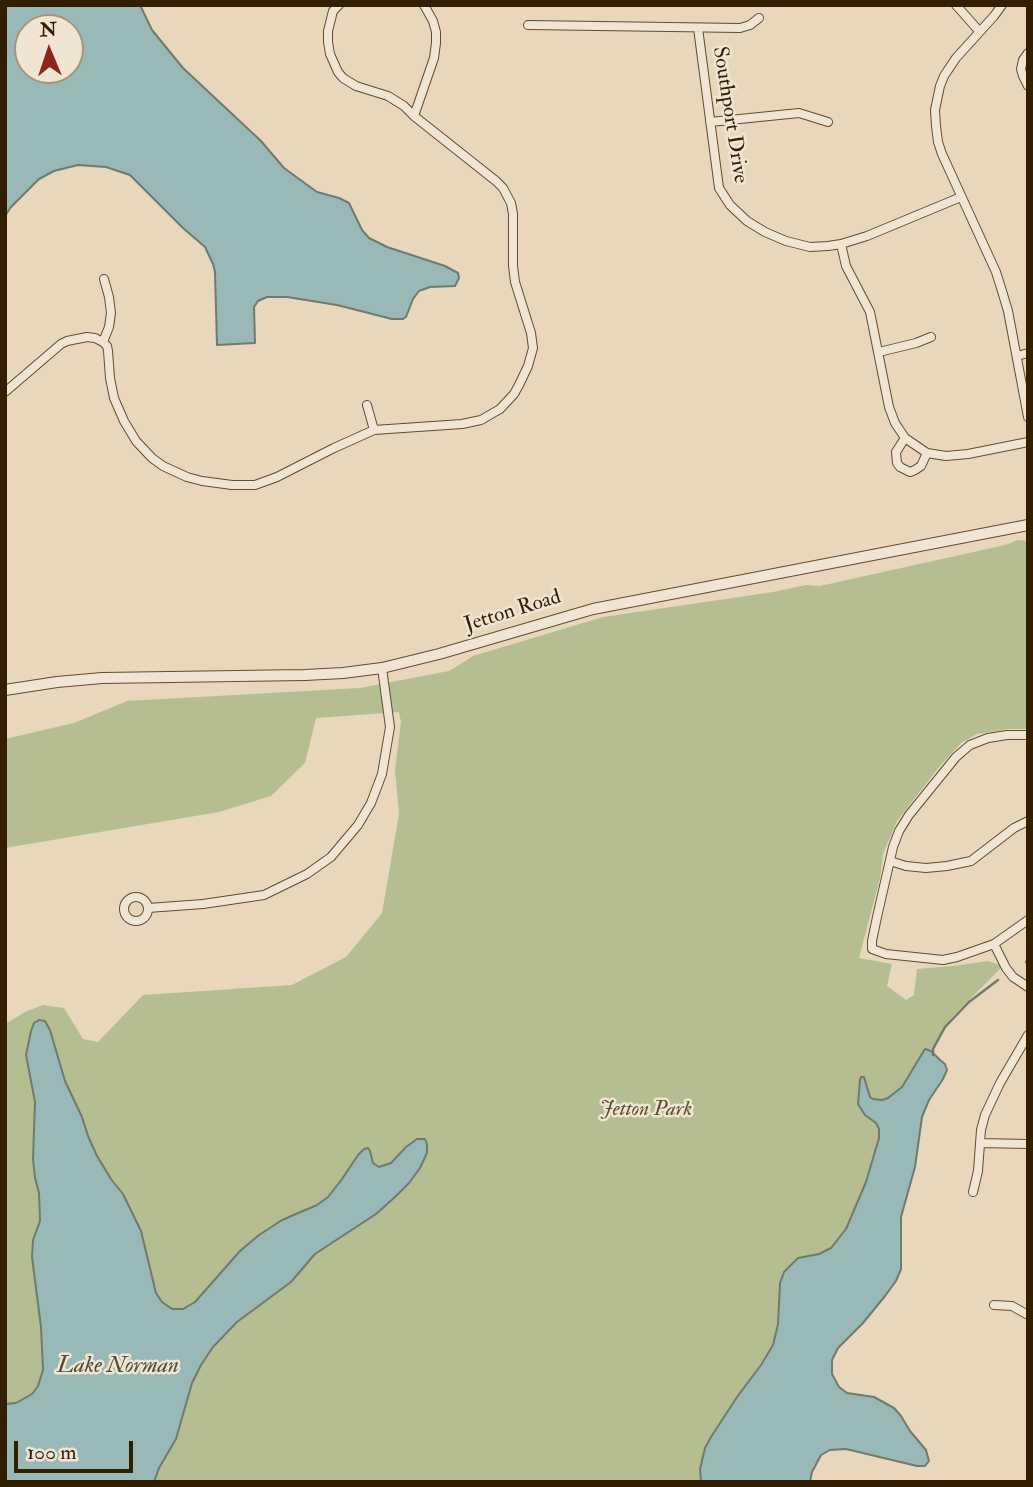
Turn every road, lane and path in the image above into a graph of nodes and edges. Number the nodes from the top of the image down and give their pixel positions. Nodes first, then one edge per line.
1 (338, 5) edge
2 (424, 5) edge
3 (956, 5) edge
4 (1002, 5) edge
5 (759, 18) dead end
6 (528, 25) dead end
7 (698, 27) junction
8 (979, 31) junction
9 (1028, 53) edge
10 (1028, 86) edge
11 (414, 116) junction
12 (710, 122) junction
13 (828, 122) dead end
14 (961, 197) junction
15 (841, 244) junction
16 (104, 279) dead end
17 (932, 337) dead end
18 (103, 342) junction
19 (879, 352) junction
20 (1028, 353) edge
21 (1017, 356) junction
22 (5, 392) edge
23 (367, 405) dead end
24 (1028, 417) edge
25 (374, 430) junction
26 (905, 438) junction
27 (1028, 442) edge
28 (927, 453) junction
29 (1028, 525) edge
30 (382, 668) junction
31 (5, 690) edge
32 (1028, 735) edge
33 (1028, 821) edge
34 (890, 861) junction
35 (148, 908) dead end
36 (1028, 920) edge
37 (994, 944) junction
38 (1028, 987) edge
39 (1028, 1035) edge
40 (980, 1143) junction
41 (1028, 1144) edge
42 (973, 1192) dead end
43 (994, 1305) dead end
44 (1028, 1315) edge

1 - 11 street
2 - 11 street
3 - 8 street
4 - 8 street
5 - 7 street
6 - 7 street
7 - 12 street, Southport Drive
8 - 14 street
9 - 10 street
11 - 25 street
12 - 13 street
12 - 15 street, Southport Drive
14 - 15 street, Southport Drive
14 - 21 street
15 - 19 street
16 - 18 street
17 - 19 street
18 - 22 street
18 - 25 street
19 - 26 street
20 - 21 street
21 - 24 street
23 - 25 street
26 - 28 street
26 - 28 street
27 - 28 street
29 - 30 street, Jetton Road
30 - 31 street, Jetton Road
30 - 35 street
32 - 34 street
33 - 34 street
34 - 37 street
36 - 37 street
37 - 38 street
39 - 40 street
40 - 41 street
40 - 42 street
43 - 44 street

